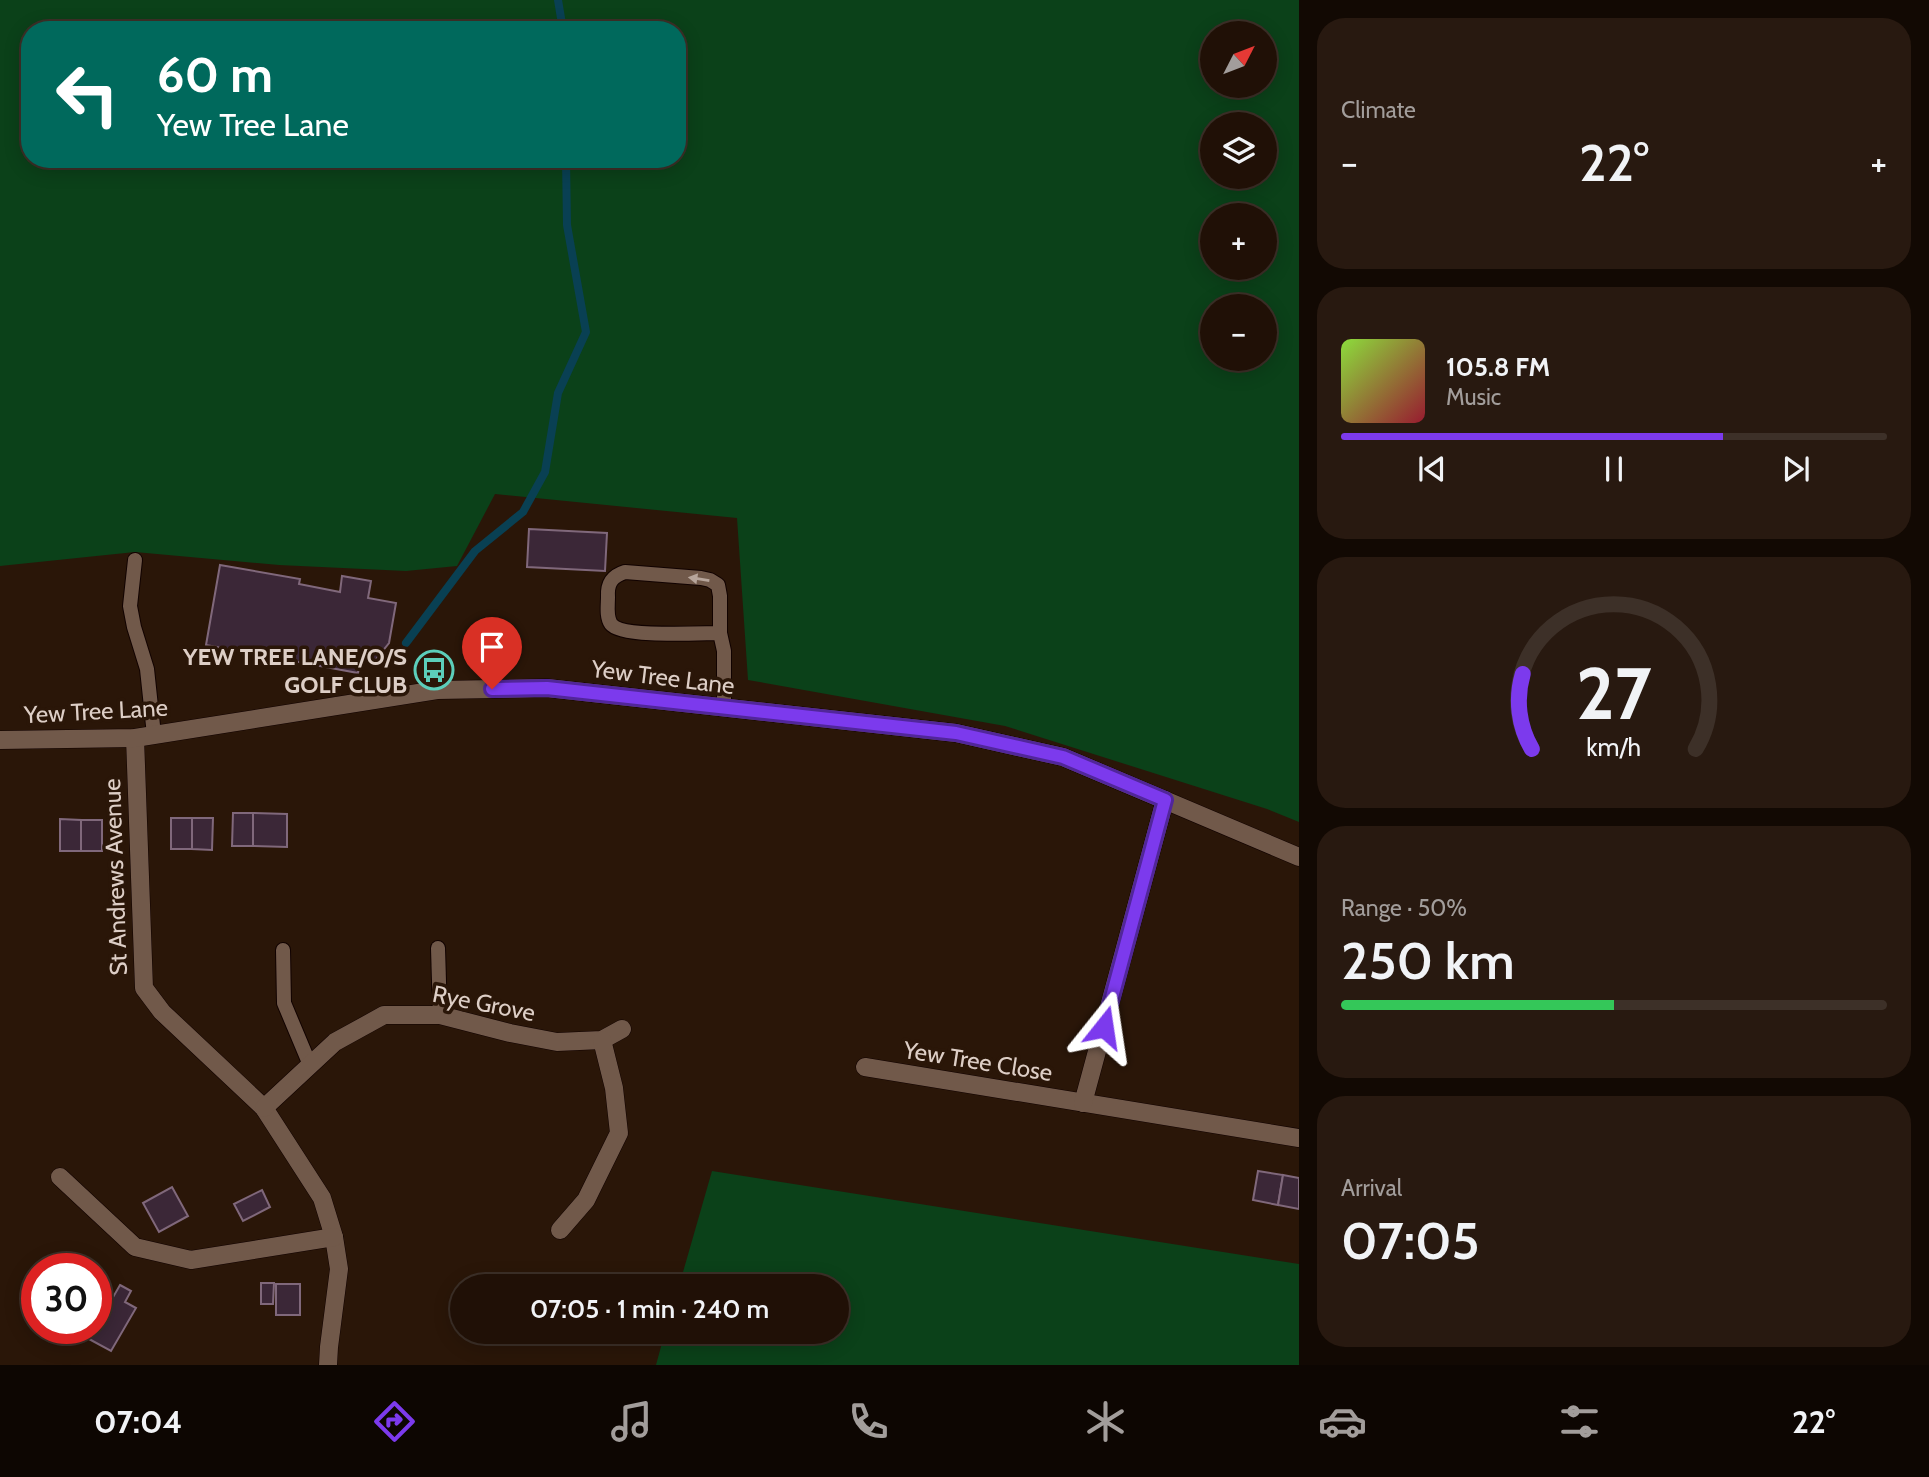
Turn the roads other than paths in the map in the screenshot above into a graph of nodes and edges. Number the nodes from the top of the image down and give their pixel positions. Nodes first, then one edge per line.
1 (135, 559) dead end
2 (720, 632) junction
3 (724, 709) junction
4 (154, 735) junction
5 (135, 738) junction
6 (0, 740) edge
7 (1165, 800) junction
8 (1299, 857) edge
9 (438, 948) dead end
10 (283, 950) dead end
11 (440, 1015) junction
12 (622, 1029) dead end
13 (602, 1040) junction
14 (310, 1065) junction
15 (865, 1067) dead end
16 (1083, 1103) junction
17 (264, 1108) junction
18 (1299, 1138) edge
19 (60, 1177) dead end
20 (560, 1230) dead end
21 (334, 1237) junction
22 (328, 1365) edge

1 - 4 lane
2 -> 2 lane
2 - 3 lane
3 - 4 street, Yew Tree Lane
3 - 7 street, Yew Tree Lane
4 - 5 street, Yew Tree Lane
5 - 6 street, Yew Tree Lane
5 - 17 street, St Andrews Avenue
7 - 8 street, Yew Tree Lane
7 - 16 street, Yew Tree Close
9 - 11 lane
10 - 14 lane
11 - 13 street, Rye Grove
11 - 14 street, Rye Grove
12 - 13 street, Rye Grove
13 - 20 street
14 - 17 street, Rye Grove
15 - 16 street, Yew Tree Close
16 - 18 street, Yew Tree Close
17 - 21 street, St Andrews Avenue
19 - 21 street
21 - 22 street, St Andrews Avenue

